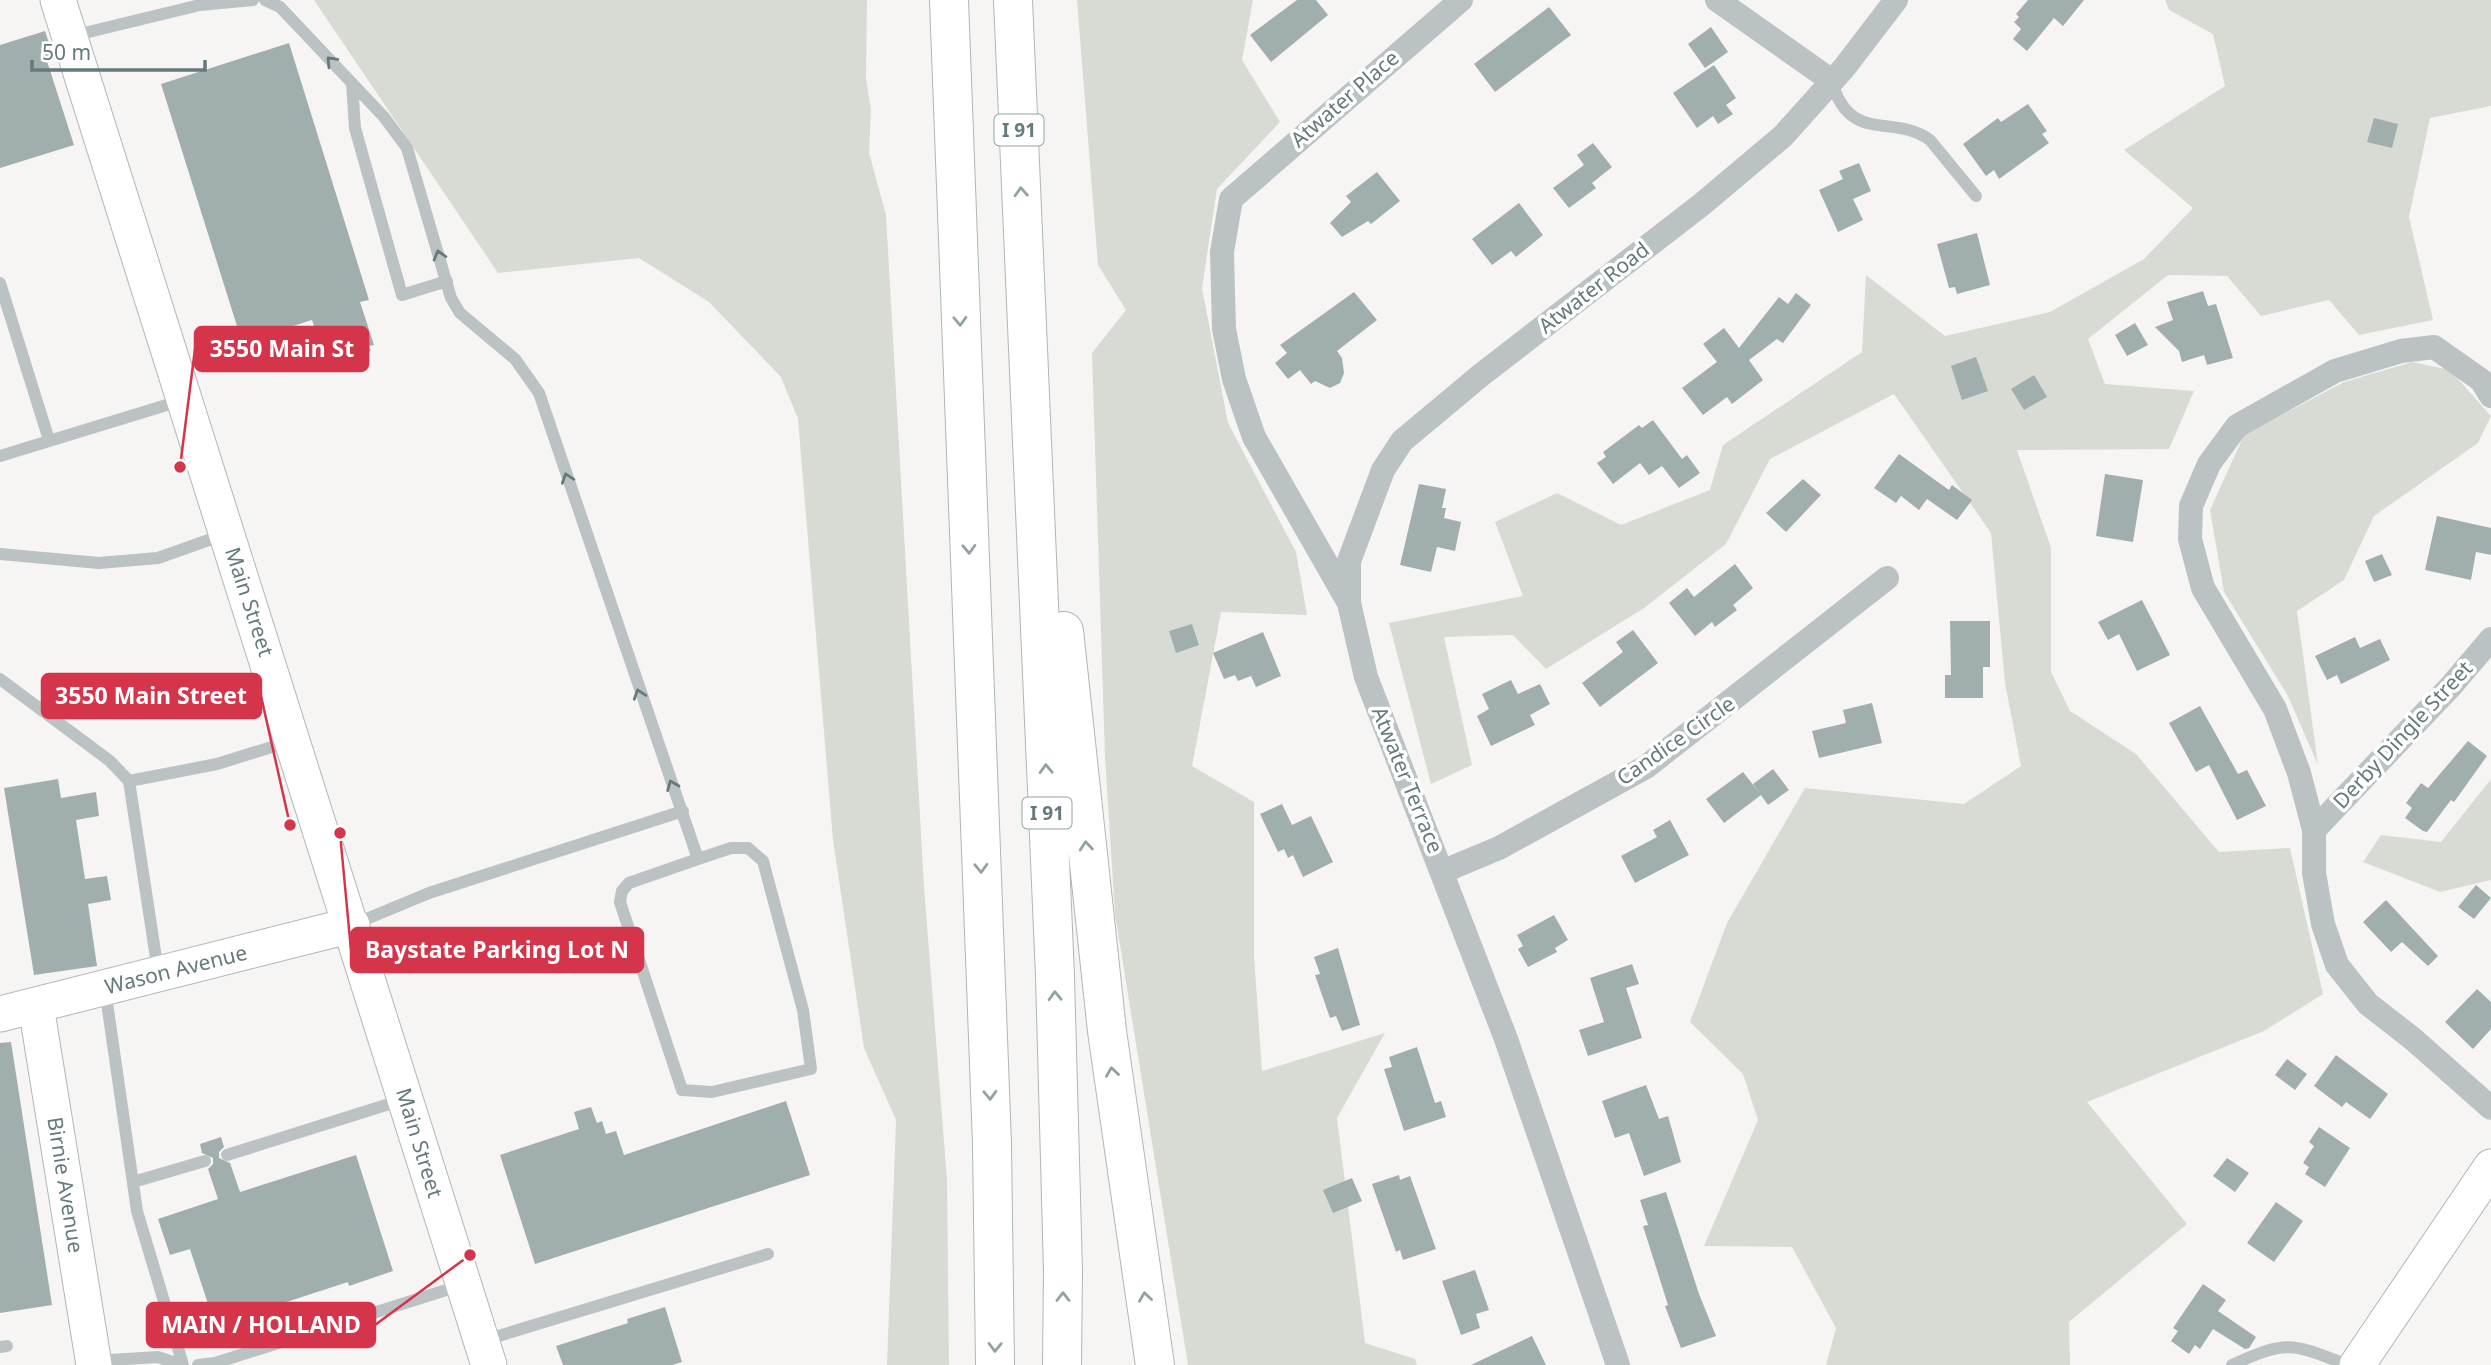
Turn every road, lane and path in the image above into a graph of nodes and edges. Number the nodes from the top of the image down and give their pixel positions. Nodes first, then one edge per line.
1 (58, 0) edge
2 (253, 0) edge
3 (265, 0) edge
4 (936, 0) edge
5 (949, 0) edge
6 (1013, 0) edge
7 (1461, 0) edge
8 (1717, 0) edge
9 (1896, 0) edge
10 (70, 36) junction
11 (1832, 81) junction
12 (352, 83) junction
13 (1976, 196) dead end
14 (1231, 199) joint
15 (958, 253) junction
16 (1024, 261) junction
17 (447, 281) junction
18 (0, 283) edge
19 (2491, 396) edge
20 (183, 400) junction
21 (49, 440) junction
22 (0, 456) edge
23 (227, 534) junction
24 (0, 554) edge
25 (1887, 578) dead end
26 (1349, 603) junction
27 (2491, 639) edge
28 (0, 679) edge
29 (294, 740) junction
30 (128, 781) junction
31 (682, 811) junction
32 (2314, 830) junction
33 (698, 859) junction
34 (1444, 872) junction
35 (352, 925) junction
36 (158, 975) junction
37 (105, 988) junction
38 (36, 1006) junction
39 (0, 1014) edge
40 (406, 1099) junction
41 (2491, 1108) edge
42 (227, 1155) dead end
43 (205, 1161) dead end
44 (2491, 1167) edge
45 (133, 1182) junction
46 (768, 1254) dead end
47 (463, 1285) junction
48 (486, 1353) edge
49 (94, 1363) edge
50 (182, 1365) edge
51 (198, 1365) edge
52 (995, 1365) edge
53 (1062, 1365) edge
54 (1155, 1365) edge
55 (1618, 1365) edge
56 (2232, 1365) edge
57 (2348, 1365) edge
58 (2357, 1365) edge

1 - 10 main road, Main Street
2 - 10 lane
12 -> 3 lane
4 - 15 highway
5 - 15 highway
16 -> 6 highway, I 91
7 - 14 street, Atwater Place
8 - 11 street
9 - 11 street, Atwater Road
10 - 20 main road, Main Street
11 - 13 lane
11 - 26 street, Atwater Road
17 -> 12 lane
12 - 17 lane
14 - 26 street, Atwater Terrace
15 -> 52 highway
53 -> 16 highway, I 91
54 -> 16 highway
31 -> 17 lane
18 - 21 lane
19 - 32 street, Derby Dingle Street
20 - 21 lane
20 - 23 main road, Main Street
21 - 22 lane
23 - 24 lane
23 - 29 main road, Main Street
25 - 34 street, Candice Circle
26 - 34 street, Atwater Terrace
27 - 32 street, Derby Dingle Street
28 - 30 lane
29 - 30 lane
29 - 35 main road, Main Street
30 - 36 lane
31 - 33 lane
31 - 35 lane
32 - 41 street, Derby Dingle Street
33 - 33 lane
34 - 55 street, Atwater Terrace
35 - 36 main road, Wason Avenue
35 - 40 main road, Main Street
36 - 37 main road, Wason Avenue
37 - 38 main road, Wason Avenue
37 - 45 lane
38 - 39 main road, Wason Avenue
38 - 49 main road, Birnie Avenue
40 - 42 lane
40 - 47 main road, Main Street
43 - 45 lane
44 - 58 main road
45 - 50 lane
46 - 48 lane
47 - 48 main road, Main Street
47 - 51 lane
49 - 50 lane
56 - 57 lane

